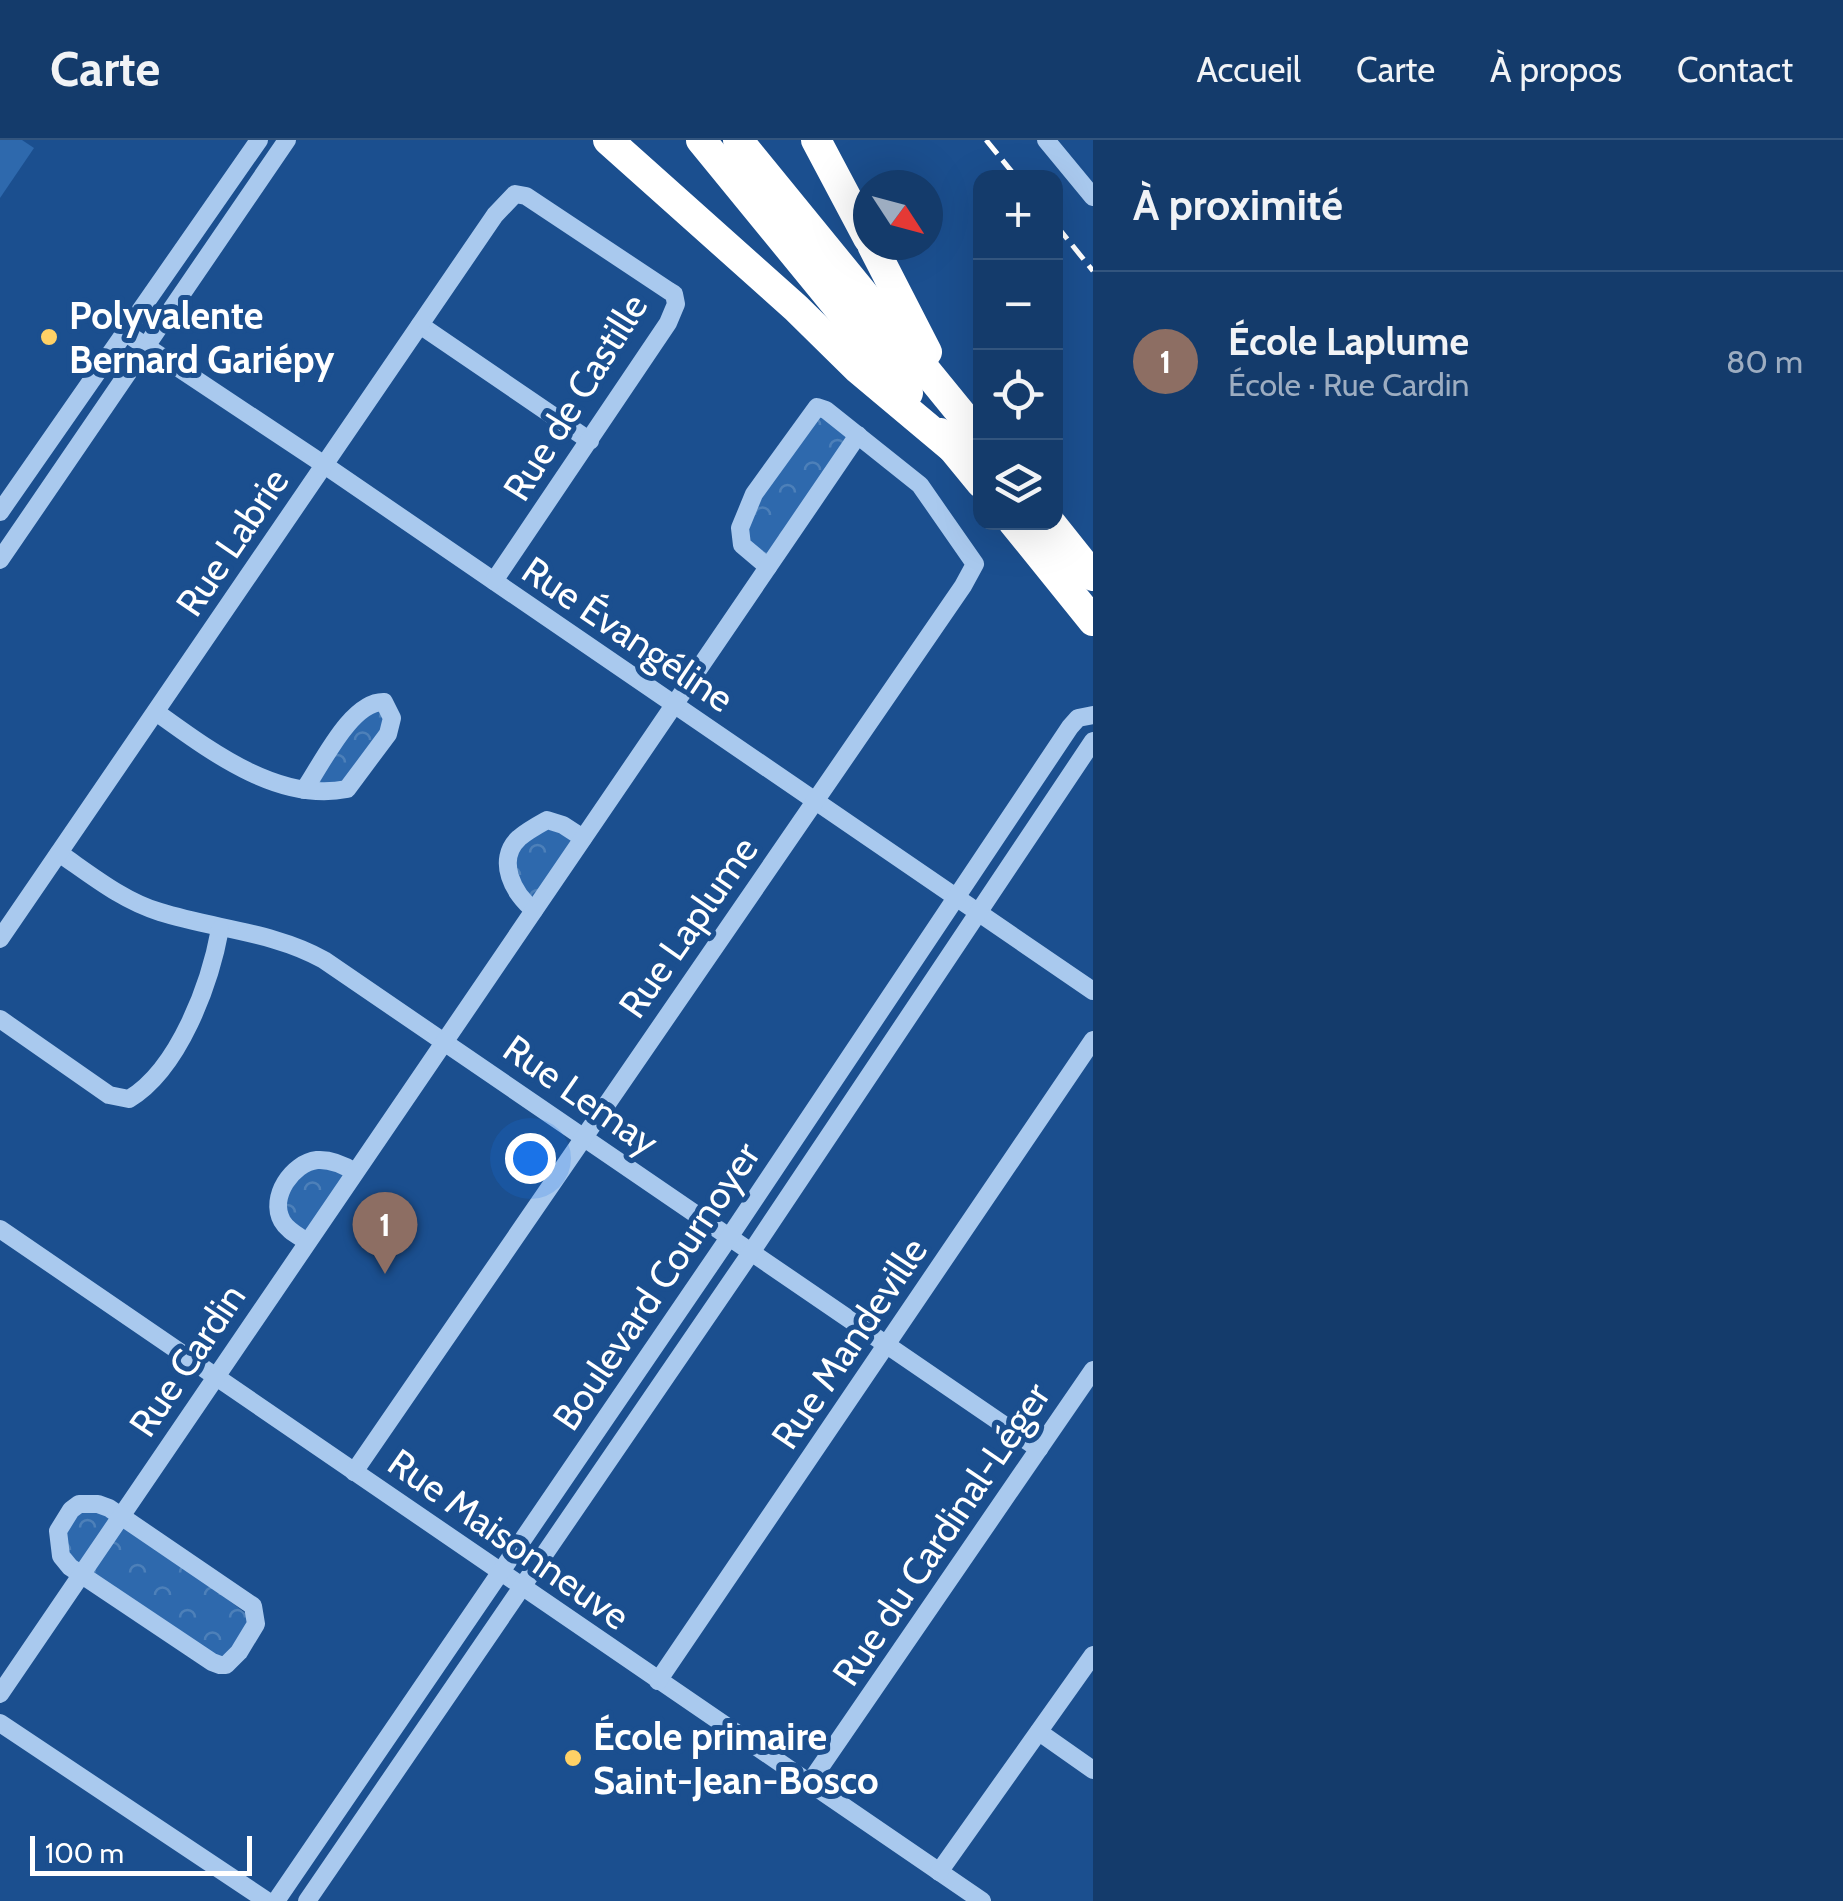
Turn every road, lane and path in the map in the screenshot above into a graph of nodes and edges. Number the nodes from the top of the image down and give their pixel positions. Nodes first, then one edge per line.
1 (259, 140) edge
2 (287, 140) edge
3 (608, 140) edge
4 (700, 140) edge
5 (738, 140) edge
6 (816, 140) edge
7 (1046, 140) edge
8 (526, 196) joint
9 (1093, 197) edge
10 (853, 210) edge
11 (880, 260) edge
12 (420, 325) junction
13 (126, 332) junction
14 (145, 345) junction
15 (953, 404) junction
16 (973, 429) edge
17 (858, 435) junction
18 (590, 441) junction
19 (951, 447) junction
20 (324, 464) junction
21 (973, 474) edge
22 (0, 512) edge
23 (1019, 530) edge
24 (1056, 530) edge
25 (0, 560) edge
26 (768, 568) junction
27 (1093, 576) edge
28 (494, 581) junction
29 (1093, 621) edge
30 (674, 705) junction
31 (156, 712) junction
32 (1093, 715) edge
33 (1093, 741) edge
34 (304, 790) junction
35 (814, 800) junction
36 (584, 838) junction
37 (59, 853) junction
38 (956, 897) junction
39 (534, 910) junction
40 (979, 914) junction
41 (220, 929) junction
42 (0, 939) edge
43 (1093, 991) edge
44 (0, 1019) edge
45 (443, 1040) junction
46 (1093, 1040) edge
47 (585, 1137) junction
48 (355, 1172) junction
49 (0, 1229) edge
50 (730, 1236) junction
51 (306, 1241) junction
52 (752, 1252) junction
53 (888, 1345) junction
54 (1093, 1370) edge
55 (216, 1377) junction
56 (1038, 1449) junction
57 (354, 1472) junction
58 (121, 1516) junction
59 (500, 1573) junction
60 (81, 1574) junction
61 (520, 1587) junction
62 (1093, 1655) edge
63 (658, 1681) junction
64 (0, 1694) edge
65 (0, 1723) edge
66 (1038, 1732) junction
67 (1093, 1770) edge
68 (808, 1785) junction
69 (939, 1872) junction
70 (267, 1901) edge
71 (276, 1901) edge
72 (307, 1901) edge
73 (982, 1901) edge

1 - 13 street
2 - 14 street
3 - 19 highway
4 - 19 highway
5 - 15 highway
6 - 10 highway
7 - 9 street
8 - 12 street, Rue Labrie
8 - 18 street, Rue de Castille
11 - 15 highway
12 - 18 street
12 - 20 street, Rue Labrie
13 - 14 street, Rue Évangéline
13 - 22 street
14 - 20 street, Rue Évangéline
14 - 25 street
15 - 16 highway
17 - 26 street, Rue Cardin
17 - 26 street
17 - 35 street, Rue Laplume
18 - 28 street, Rue de Castille
19 - 21 highway
20 - 28 street, Rue Évangéline
20 - 31 street, Rue Labrie
23 - 29 highway
24 - 27 highway
26 - 30 street, Rue Cardin
28 - 30 street, Rue Évangéline
30 - 35 street, Rue Évangéline
30 - 36 street, Rue Cardin
31 - 34 street
31 - 37 street, Rue Labrie
32 - 38 street, Boulevard Cournoyer
33 - 40 street, Boulevard Cournoyer
34 - 34 street
35 - 38 street, Rue Évangéline
35 - 47 street, Rue Laplume
36 - 39 street, Rue Cardin
36 - 39 street
37 - 41 street, Rue Lemay
37 - 42 street, Rue Labrie
38 - 40 street, Rue Évangéline
38 - 50 street, Boulevard Cournoyer
39 - 45 street, Rue Cardin
40 - 43 street, Rue Évangéline
40 - 52 street, Boulevard Cournoyer
41 - 44 street
41 - 45 street, Rue Lemay
45 - 47 street, Rue Lemay
45 - 48 street, Rue Cardin
46 - 53 street, Rue Mandeville
47 - 50 street, Rue Lemay
47 - 57 street, Rue Laplume
48 - 51 street, Rue Cardin
48 - 51 street
49 - 55 street, Rue Maisonneuve
50 - 52 street, Rue Lemay
50 - 59 street, Boulevard Cournoyer
51 - 55 street, Rue Cardin
52 - 53 street, Rue Lemay
52 - 61 street, Boulevard Cournoyer
53 - 56 street, Rue Lemay
53 - 63 street, Rue Mandeville
54 - 56 street, Rue du Cardinal-Léger
55 - 57 street, Rue Maisonneuve
55 - 58 street, Rue Cardin
56 - 68 street, Rue du Cardinal-Léger
57 - 59 street, Rue Maisonneuve
58 - 60 street, Rue Cardin
58 - 60 street
58 - 60 street
59 - 61 street, Rue Maisonneuve
59 - 71 street, Boulevard Cournoyer
60 - 64 street, Rue Cardin
61 - 63 street, Rue Maisonneuve
61 - 72 street, Boulevard Cournoyer
62 - 66 street
63 - 68 street, Rue Maisonneuve
65 - 70 street
66 - 67 street
66 - 69 street
68 - 69 street, Rue Maisonneuve
69 - 73 street, Rue Maisonneuve

